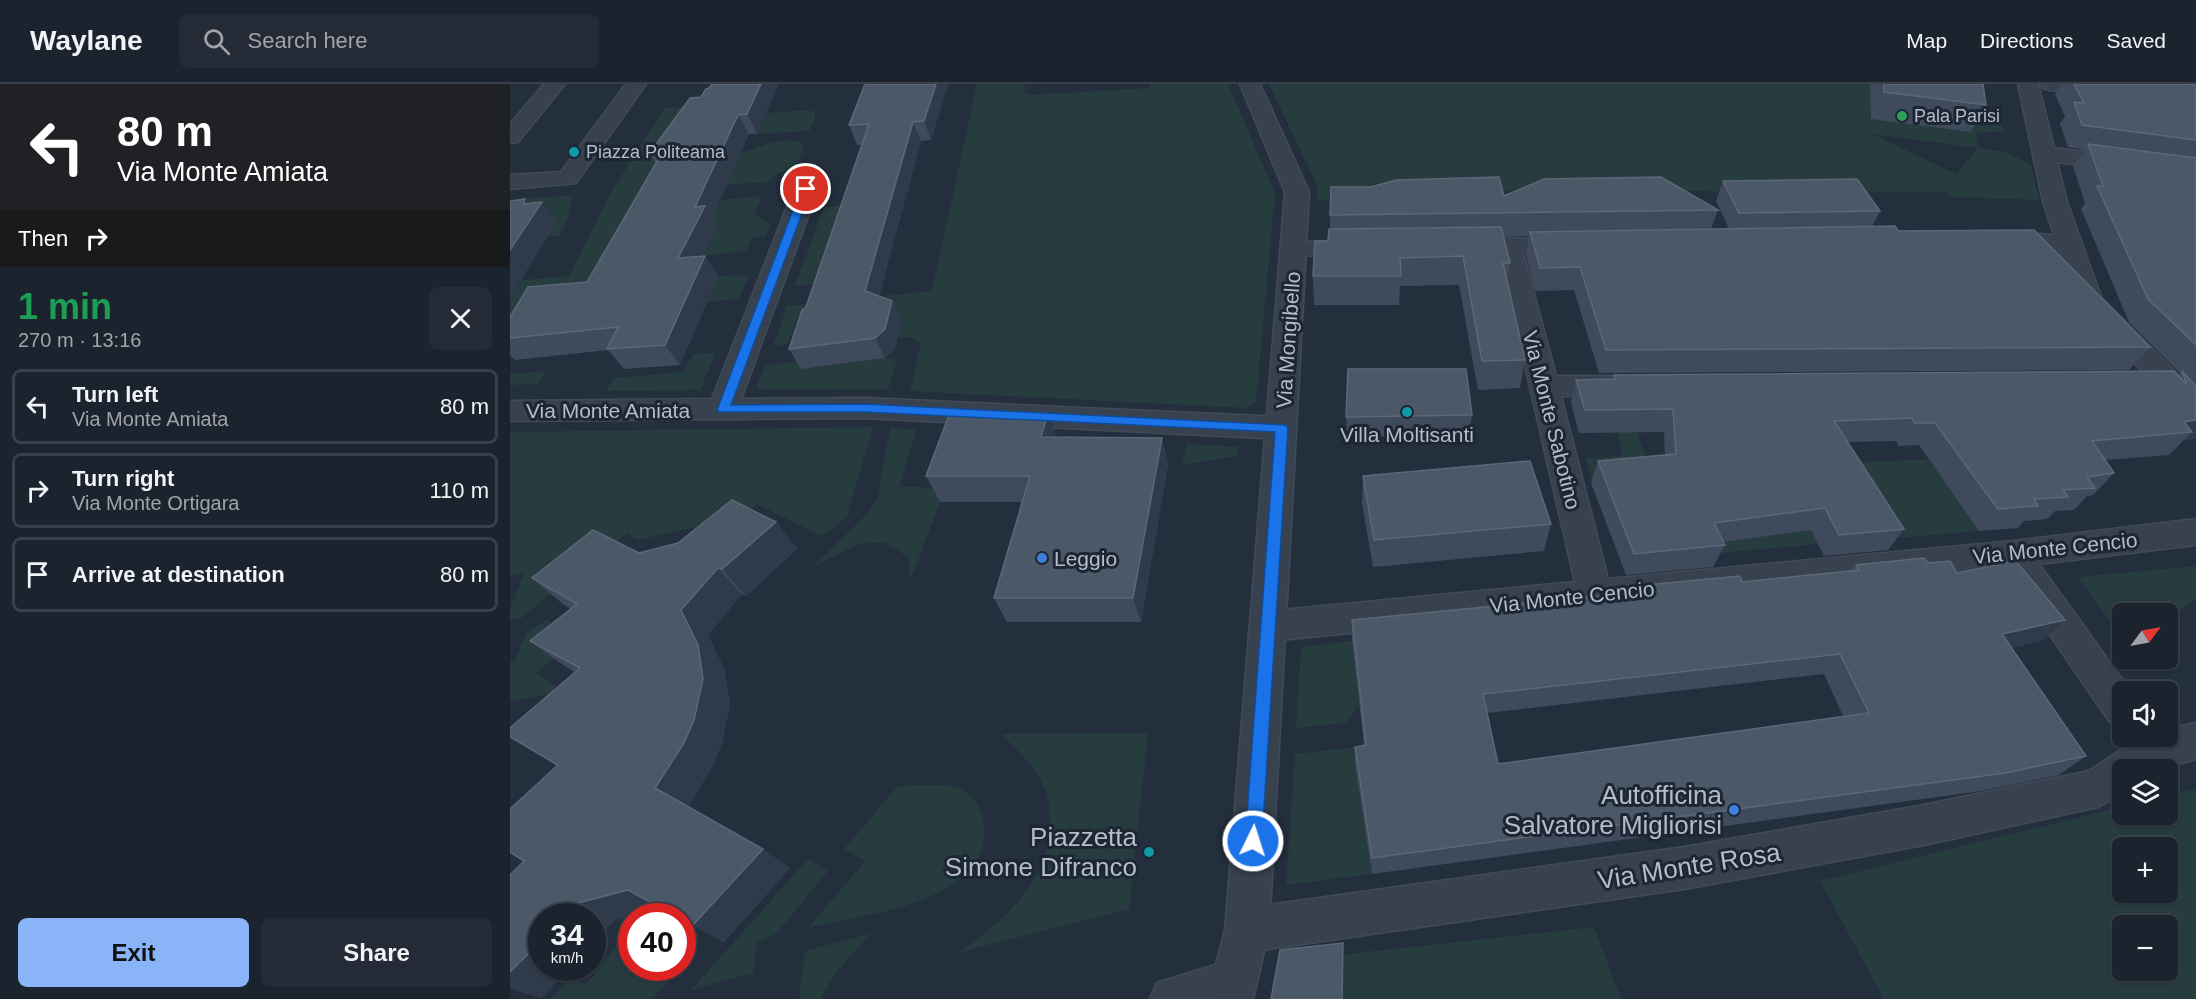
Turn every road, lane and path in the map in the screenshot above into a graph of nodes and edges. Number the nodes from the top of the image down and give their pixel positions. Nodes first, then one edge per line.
1 (555, 84) edge
2 (636, 84) edge
3 (1250, 84) edge
4 (2028, 84) edge
5 (2050, 84) edge
6 (2196, 100) edge
7 (510, 136) edge
8 (2045, 154) junction
9 (2196, 173) edge
10 (510, 182) edge
11 (806, 189) dead end
12 (1973, 238) edge
13 (1593, 244) edge
14 (2069, 244) junction
15 (1509, 245) junction
16 (1438, 246) edge
17 (1378, 247) edge
18 (1294, 249) junction
19 (2133, 382) edge
20 (2168, 382) junction
21 (1649, 385) edge
22 (1544, 386) junction
23 (723, 410) junction
24 (510, 411) edge
25 (2196, 411) edge
26 (1281, 428) junction
27 (2196, 532) edge
28 (2013, 554) junction
29 (1595, 594) junction
30 (1269, 626) junction
31 (2112, 695) edge
32 (2196, 741) edge
33 (2135, 757) edge
34 (1247, 930) junction
35 (1232, 991) edge
36 (1173, 999) edge

1 - 7 street
2 - 10 street
3 - 18 street, Via Mongibello
4 - 8 street
5 - 6 street
8 - 9 street
8 - 14 street
11 - 23 street
12 - 14 street
13 - 15 street
14 - 20 street
15 - 16 street
15 - 22 street, Via Monte Sabotino
17 - 18 street
18 - 26 street, Via Mongibello
19 - 20 street
20 - 25 street
21 - 22 street
22 - 29 street, Via Monte Sabotino
23 - 24 street, Via Monte Amiata
23 - 26 street, Via Monte Amiata
26 - 30 street, Via Mongibello
27 - 28 street, Via Monte Cencio
28 - 29 street, Via Monte Cencio
28 - 31 street
29 - 30 street, Via Monte Cencio
30 - 34 street, Via Mongibello
32 - 33 street
33 - 34 street, Via Monte Rosa
34 - 35 street, Via Mongibello
35 - 36 street

